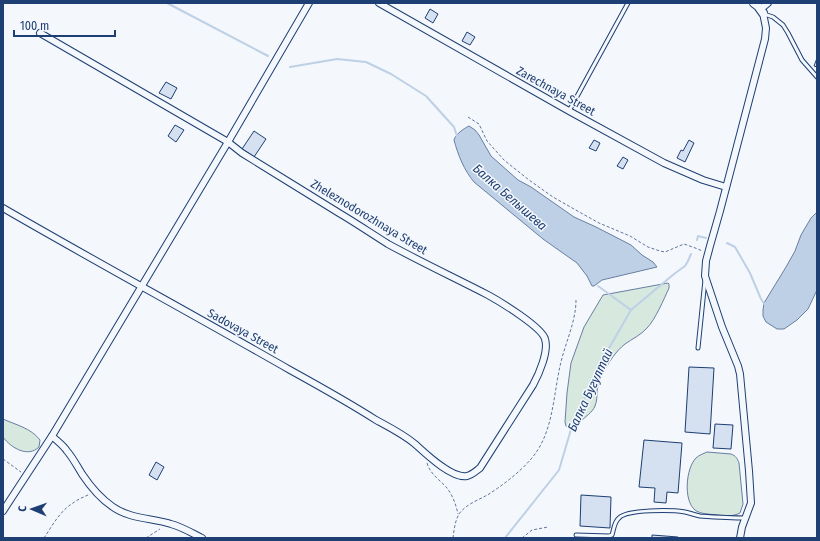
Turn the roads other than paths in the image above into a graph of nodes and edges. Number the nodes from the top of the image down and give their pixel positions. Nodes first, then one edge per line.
1 (309, 3) edge
2 (379, 3) edge
3 (628, 3) edge
4 (754, 3) edge
5 (768, 3) edge
6 (762, 11) junction
7 (40, 33) dead end
8 (817, 77) edge
9 (569, 111) junction
10 (228, 142) junction
11 (726, 187) junction
12 (3, 208) edge
13 (705, 276) junction
14 (142, 286) junction
15 (698, 348) dead end
16 (52, 436) junction
17 (468, 476) joint
18 (3, 510) edge
19 (746, 518) junction
20 (576, 535) dead end
21 (202, 538) edge
22 (740, 538) edge

1 - 10 street
2 - 9 street, Zarechnaya Street
3 - 9 lane
4 - 6 street
5 - 6 street
6 - 8 lane
6 - 11 street
7 - 10 street, Zheleznodorozhnaya Street
9 - 11 street, Zarechnaya Street
10 - 14 street
10 - 17 street, Zheleznodorozhnaya Street
11 - 13 street
12 - 14 street, Sadovaya Street
13 - 15 lane
13 - 19 street
14 - 16 street
14 - 17 street, Sadovaya Street
16 - 18 street
16 - 21 street
19 - 20 lane
19 - 22 street

